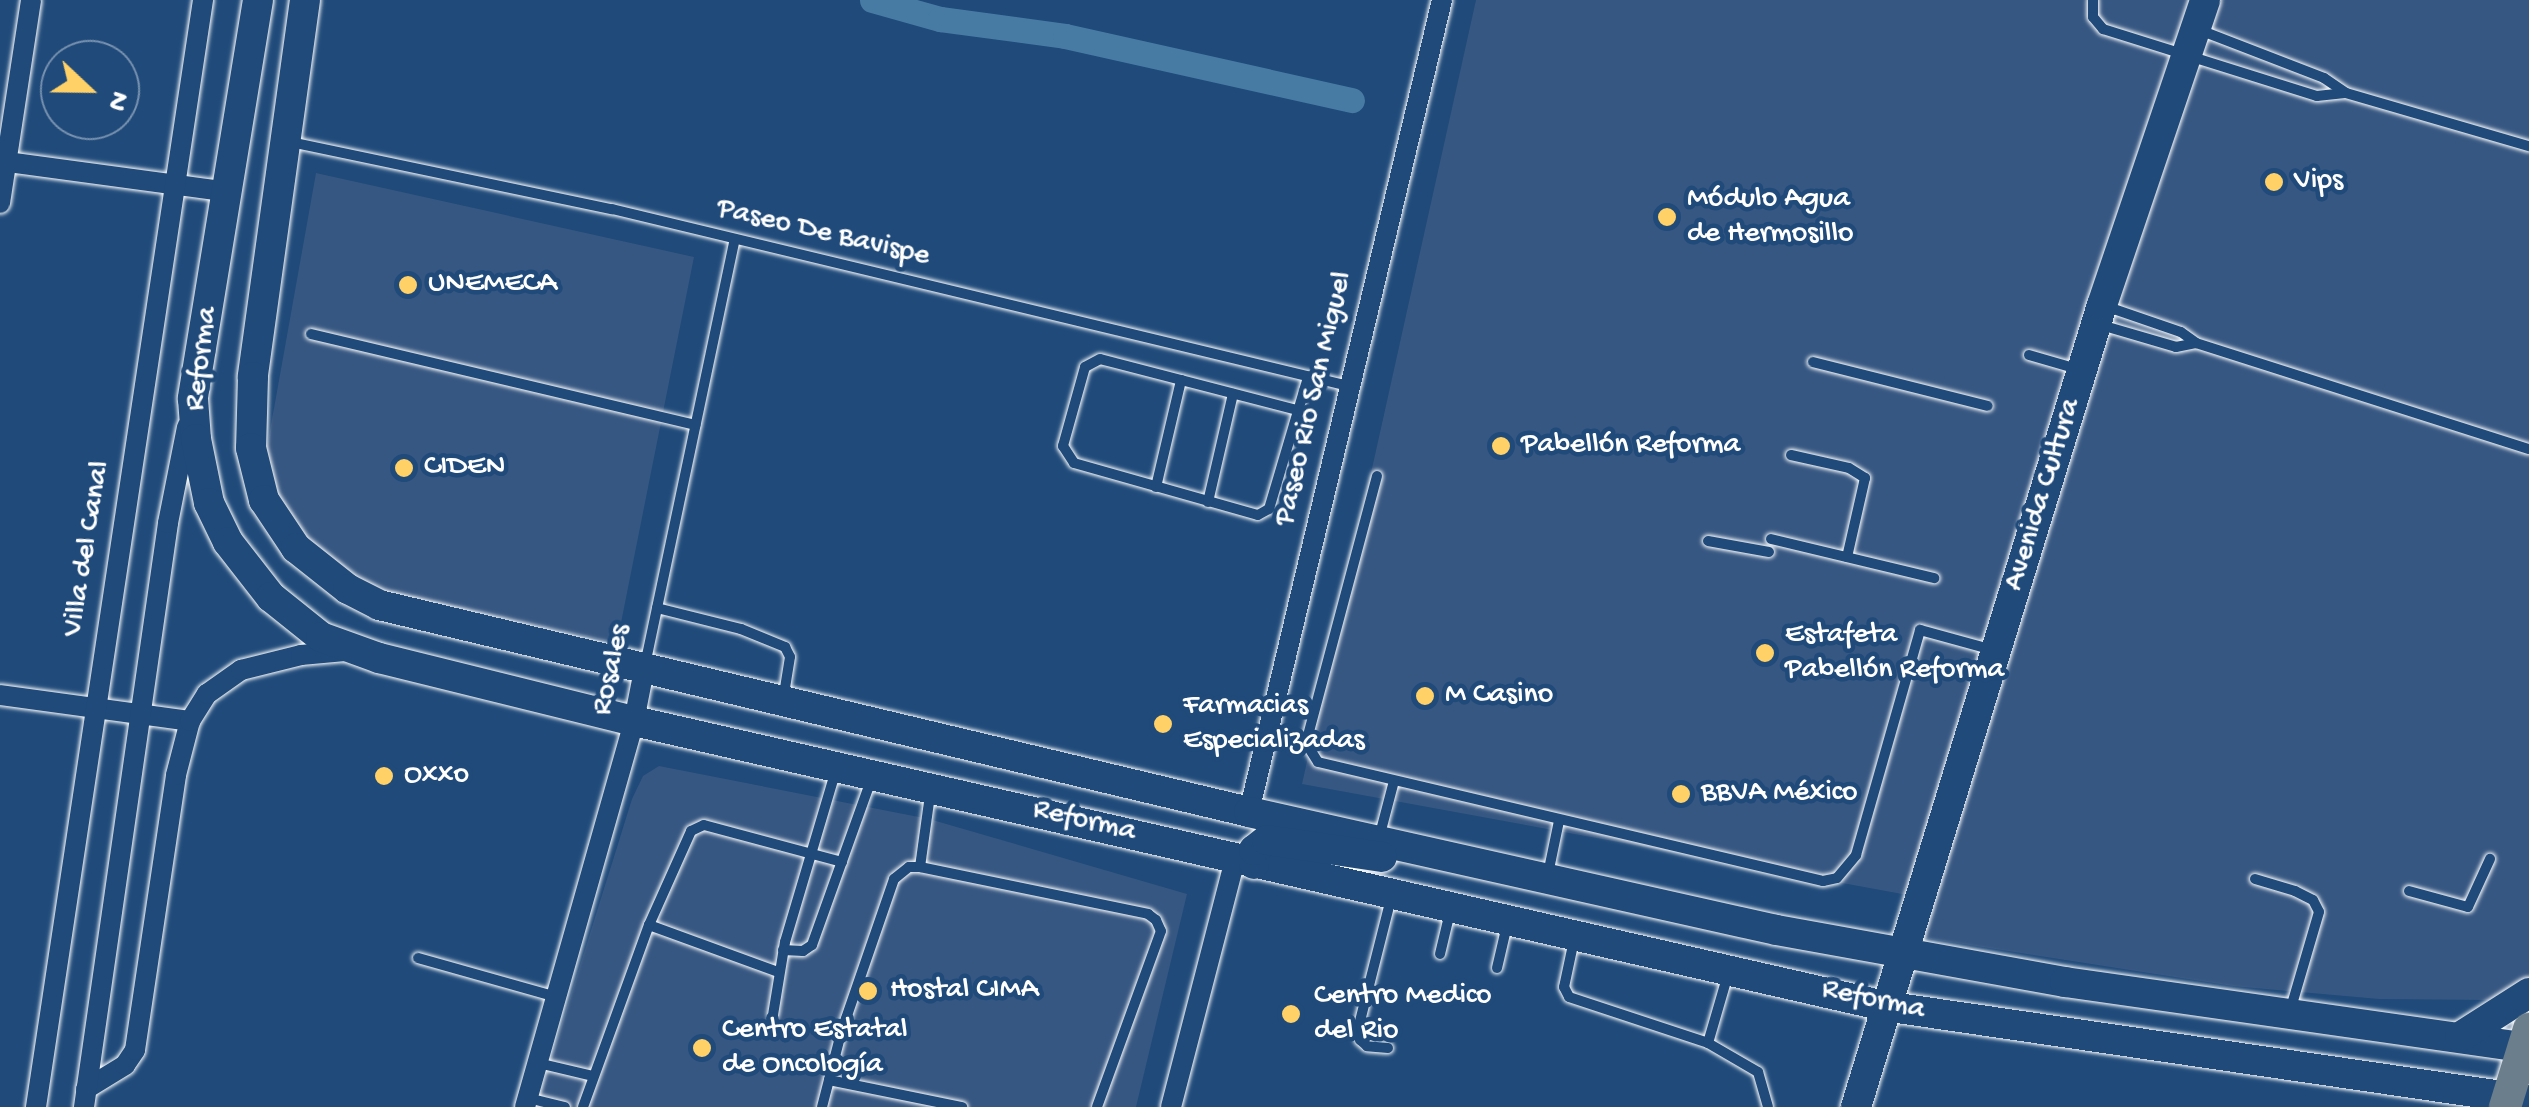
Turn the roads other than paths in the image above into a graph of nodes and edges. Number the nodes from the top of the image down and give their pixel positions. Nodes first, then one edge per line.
1 (32, 0) edge
2 (203, 0) edge
3 (258, 0) edge
4 (306, 0) edge
5 (1442, 0) edge
6 (2093, 0) edge
7 (2197, 28) edge
8 (250, 53) junction
9 (297, 58) junction
10 (2346, 93) junction
11 (284, 140) junction
12 (2529, 146) edge
13 (3, 162) edge
14 (173, 188) junction
15 (228, 192) junction
16 (0, 203) edge
17 (734, 238) junction
18 (2099, 314) junction
19 (312, 334) dead end
20 (2196, 343) junction
21 (2029, 354) dead end
22 (1813, 362) dead end
23 (2082, 370) junction
24 (1308, 376) junction
25 (1182, 380) junction
26 (1348, 386) junction
27 (1234, 394) junction
28 (193, 399) junction
29 (1988, 406) dead end
30 (1297, 410) junction
31 (695, 425) junction
32 (2529, 450) edge
33 (1791, 455) dead end
34 (1377, 476) dead end
35 (1156, 487) junction
36 (1208, 502) junction
37 (1771, 539) dead end
38 (1708, 541) dead end
39 (1769, 552) dead end
40 (1847, 557) junction
41 (1934, 578) dead end
42 (656, 608) junction
43 (351, 651) junction
44 (1997, 651) junction
45 (644, 670) junction
46 (0, 695) edge
47 (783, 701) junction
48 (95, 708) junction
49 (140, 714) junction
50 (190, 720) junction
51 (634, 721) junction
52 (837, 768) junction
53 (872, 777) junction
54 (1394, 781) junction
55 (931, 789) junction
56 (1234, 808) junction
57 (1067, 817) junction
58 (1559, 821) junction
59 (1393, 843) junction
60 (812, 853) junction
61 (2490, 858) dead end
62 (842, 862) junction
63 (1245, 862) junction
64 (920, 867) junction
65 (1547, 878) junction
66 (2255, 879) dead end
67 (2410, 891) dead end
68 (1393, 893) junction
69 (1452, 907) junction
70 (1508, 919) junction
71 (649, 925) junction
72 (1575, 934) junction
73 (784, 950) junction
74 (1440, 954) dead end
75 (1900, 954) junction
76 (418, 958) dead end
77 (1497, 968) dead end
78 (1730, 970) junction
79 (778, 972) junction
80 (2529, 992) edge
81 (557, 997) junction
82 (1884, 1006) junction
83 (2290, 1012) junction
84 (773, 1015) dead end
85 (2460, 1037) junction
86 (2527, 1042) edge
87 (1708, 1043) junction
88 (1388, 1048) dead end
89 (538, 1063) junction
90 (594, 1076) junction
91 (829, 1080) junction
92 (2416, 1083) junction
93 (85, 1098) edge
94 (2514, 1101) edge
95 (526, 1102) edge
96 (36, 1107) edge
97 (565, 1107) edge
98 (582, 1107) edge
99 (822, 1107) edge
100 (962, 1107) edge
101 (1097, 1107) edge
102 (1171, 1107) edge
103 (1768, 1107) edge
104 (1856, 1107) edge
105 (2442, 1107) edge

1 - 13 street
2 - 14 street, Villa del Canal
3 - 8 main road, Reforma
4 - 9 main road, Reforma
5 - 26 street, Paseo Rio San Miguel
6 - 7 lane
7 - 10 lane
7 - 10 lane
7 - 18 main road, Avenida Cultura
8 - 9 main road
8 - 15 main road, Reforma
9 - 11 main road, Reforma
10 - 12 lane
11 - 17 lane, Paseo De Bavispe
11 - 45 main road, Reforma
13 - 14 street
13 - 16 street
14 - 15 street
14 - 48 street, Villa del Canal
15 - 28 main road, Reforma
17 - 24 lane, Paseo De Bavispe
17 - 31 lane, Rosales
18 - 20 lane
18 - 20 lane
18 - 23 main road, Avenida Cultura
19 - 31 lane
20 - 32 lane
21 - 23 lane
22 - 29 lane
23 - 44 main road, Avenida Cultura
24 - 26 lane, Paseo De Bavispe
24 - 30 lane
25 - 27 lane
25 - 35 lane
25 - 35 lane
26 - 56 street, Paseo Rio San Miguel
27 - 30 lane
27 - 36 lane
28 - 43 main road, Reforma
28 - 49 street
30 - 36 lane
31 - 42 lane, Rosales
33 - 40 lane
34 - 54 lane
35 - 36 lane
37 - 40 lane
38 - 39 lane
40 - 41 lane
42 - 45 lane, Rosales
42 - 47 lane
43 - 50 street
43 - 51 main road, Reforma
44 - 58 lane
44 - 75 main road, Avenida Cultura
45 - 47 main road, Reforma
45 - 51 street, Rosales
46 - 48 street
47 - 56 main road, Reforma
48 - 49 street
48 - 96 street, Villa del Canal
49 - 50 street
49 - 93 street
50 - 93 street
51 - 52 main road, Reforma
51 - 81 street, Rosales
52 - 53 main road, Reforma
52 - 60 lane
53 - 55 main road, Reforma
53 - 62 lane
54 - 58 lane
54 - 59 lane
55 - 57 main road, Reforma
55 - 64 lane
56 - 57 main road
56 - 59 main road, Reforma
57 - 63 main road, Reforma
58 - 65 lane
59 - 63 main road
59 - 65 main road, Reforma
60 - 62 lane
60 - 71 lane
60 - 73 lane
61 - 67 lane
62 - 73 lane
63 - 68 main road, Reforma
63 - 102 street
64 - 91 lane
64 - 101 lane
65 - 75 main road, Reforma
66 - 83 lane
68 - 69 main road, Reforma
68 - 88 lane
69 - 70 main road, Reforma
69 - 74 lane
70 - 72 main road, Reforma
70 - 77 lane
71 - 79 lane
71 - 90 lane
72 - 78 main road, Reforma
72 - 87 lane
73 - 79 lane
75 - 82 main road, Avenida Cultura
75 - 83 main road, Reforma
76 - 81 lane
78 - 82 main road, Reforma
78 - 87 lane
79 - 84 lane
80 - 85 main road
81 - 89 street, Rosales
82 - 92 main road, Reforma
82 - 104 main road, Avenida Cultura
83 - 85 main road, Reforma
85 - 86 main road, Reforma
86 - 94 main road
87 - 103 lane
89 - 90 lane
89 - 95 street, Rosales
90 - 98 lane
91 - 99 lane
91 - 100 lane
92 - 94 main road, Reforma
92 - 105 main road
95 - 97 lane

